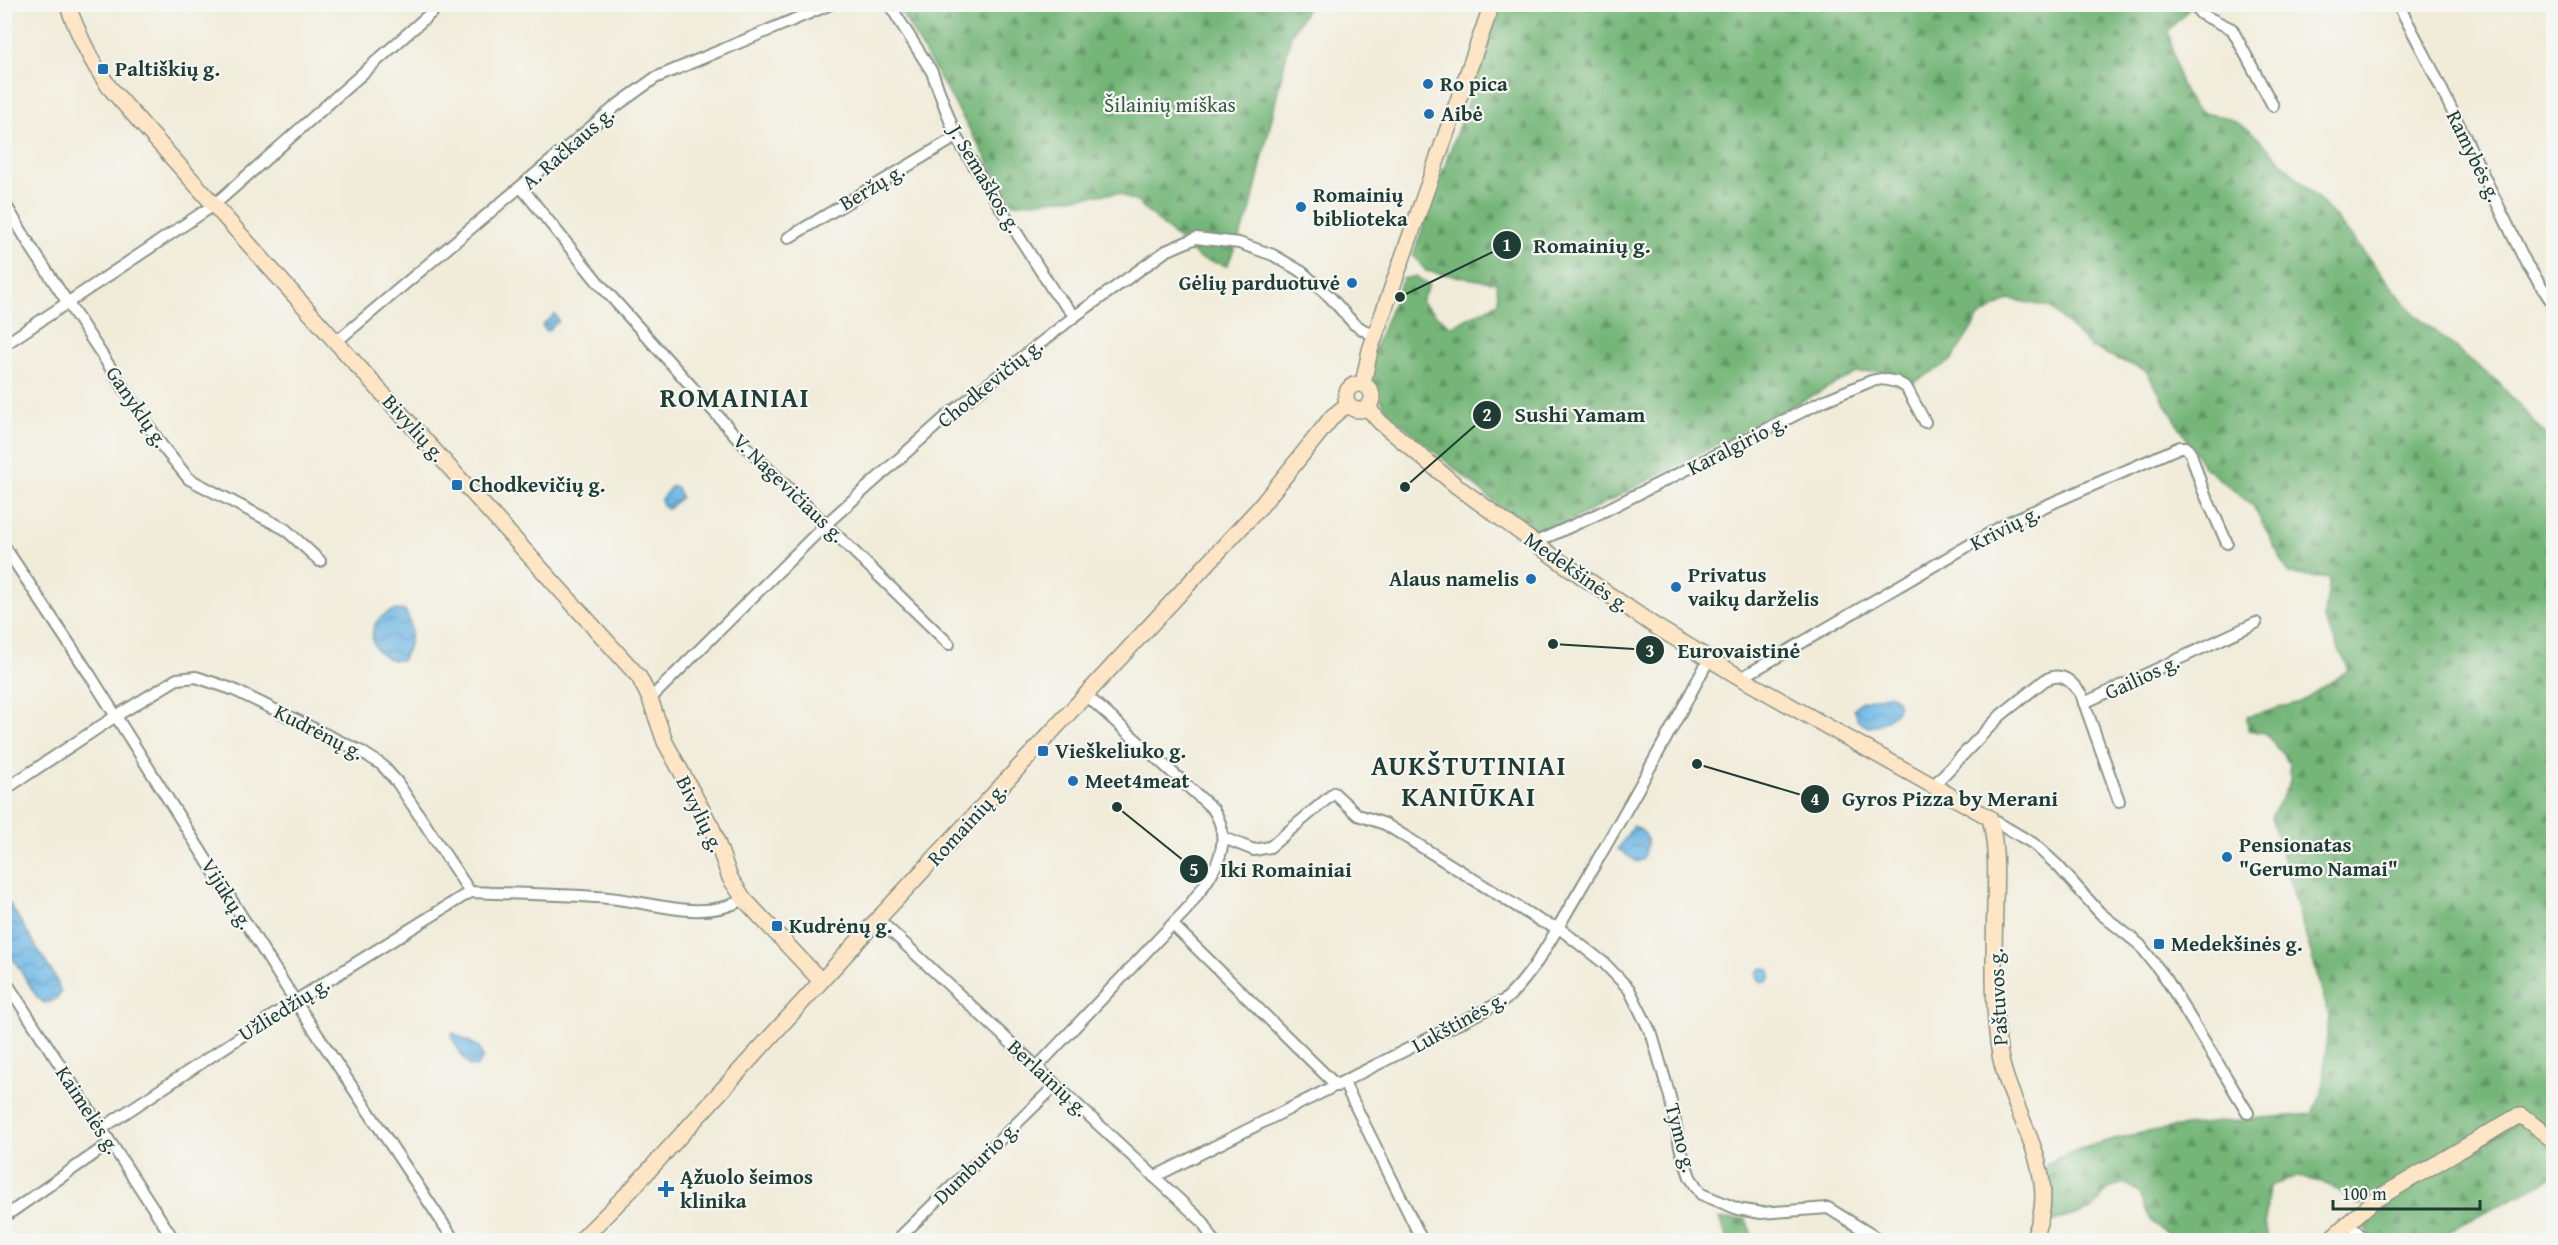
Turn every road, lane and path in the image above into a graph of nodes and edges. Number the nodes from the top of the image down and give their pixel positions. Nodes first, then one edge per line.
1 (67, 4) edge
2 (441, 4) edge
3 (831, 4) edge
4 (889, 4) edge
5 (1492, 4) edge
6 (2193, 4) edge
7 (2398, 4) edge
8 (2273, 106) dead end
9 (956, 137) junction
10 (521, 187) junction
11 (4, 202) edge
12 (214, 205) junction
13 (788, 238) dead end
14 (69, 302) junction
15 (2553, 305) edge
16 (1075, 316) junction
17 (1375, 337) junction
18 (336, 342) junction
19 (4, 345) edge
20 (1363, 384) junction
21 (1348, 404) junction
22 (1367, 406) junction
23 (1925, 422) dead end
24 (826, 524) junction
25 (1534, 543) junction
26 (2227, 543) dead end
27 (4, 546) edge
28 (320, 561) dead end
29 (2256, 623) dead end
30 (949, 644) dead end
31 (1709, 659) junction
32 (1741, 678) junction
33 (1086, 695) junction
34 (650, 699) junction
35 (2084, 703) junction
36 (116, 716) junction
37 (1934, 785) junction
38 (4, 790) edge
39 (2119, 801) dead end
40 (1990, 818) junction
41 (1224, 838) junction
42 (470, 892) junction
43 (744, 899) junction
44 (878, 919) junction
45 (1173, 925) junction
46 (1559, 928) junction
47 (4, 979) edge
48 (821, 981) junction
49 (8, 994) edge
50 (295, 1001) junction
51 (1036, 1068) junction
52 (1340, 1085) junction
53 (1055, 1086) junction
54 (2248, 1113) dead end
55 (101, 1129) junction
56 (2553, 1141) edge
57 (110, 1143) junction
58 (1154, 1177) junction
59 (4, 1217) edge
60 (2349, 1223) junction
61 (174, 1240) edge
62 (454, 1240) edge
63 (581, 1240) edge
64 (907, 1240) edge
65 (1213, 1240) edge
66 (1422, 1240) edge
67 (1880, 1240) edge
68 (2032, 1240) edge
69 (2329, 1240) edge
70 (2364, 1240) edge

1 - 12 street, Bivylių g.
2 - 12 street
3 - 10 street, A. Račkaus g.
4 - 9 street, J. Semaškos g.
5 - 17 street
6 - 8 street
7 - 15 street, Ramybės g.
9 - 13 street, Beržų g.
9 - 16 street, J. Semaškos g.
10 - 18 street, A. Račkaus g.
10 - 24 street, V. Nagevičiaus g.
11 - 14 street, Ganyklų g.
12 - 14 street
12 - 18 street, Bivylių g.
14 - 19 street
14 - 28 street, Ganyklų g.
16 - 17 street, Chodkevičių g.
16 - 24 street, Chodkevičių g.
17 - 20 street
18 - 34 street, Bivylių g.
20 - 21 street
20 - 22 street
21 - 22 street
21 - 33 street, Romainių g.
22 - 25 street, Medekšinės g.
23 - 25 street, Karalgirio g.
24 - 30 street, V. Nagevičiaus g.
24 - 34 street, Chodkevičių g.
25 - 31 street, Medekšinės g.
26 - 32 street, Krivių g.
27 - 36 street, Vijūkų g.
29 - 35 street, Gailios g.
31 - 32 street, Medekšinės g.
31 - 46 street, Lukštinės g.
32 - 37 street, Medekšinės g.
33 - 41 street
33 - 44 street, Romainių g.
34 - 43 street, Bivylių g.
35 - 37 street, Gailios g.
35 - 39 street
36 - 38 street, Kudrėnų g.
36 - 42 street, Kudrėnų g.
36 - 50 street, Vijūkų g.
37 - 40 street, Medekšinės g.
40 - 54 street, Medekšinės g.
40 - 68 street, Paštuvos g.
41 - 45 street
41 - 46 street, Tymo g.
42 - 43 street
42 - 50 street, Užliedžių g.
43 - 48 street, Bivylių g.
44 - 48 street, Romainių g.
44 - 51 street, Berlainių g.
45 - 51 street
45 - 52 street
46 - 52 street, Lukštinės g.
46 - 67 street, Tymo g.
47 - 49 street, Kaimelės g.
48 - 63 street, Romainių g.
49 - 55 street, Kaimelės g.
50 - 55 street, Užliedžių g.
50 - 62 street, Vijūkų g.
51 - 53 street, Berlainių g.
52 - 58 street, Lukštinės g.
52 - 66 street
53 - 58 street, Berlainių g.
53 - 64 street, Dumburio g.
55 - 57 street, Kaimelės g.
56 - 60 street
57 - 59 street
57 - 61 street, Kaimelės g.
58 - 65 street, Berlainių g.
60 - 69 street
60 - 70 street

